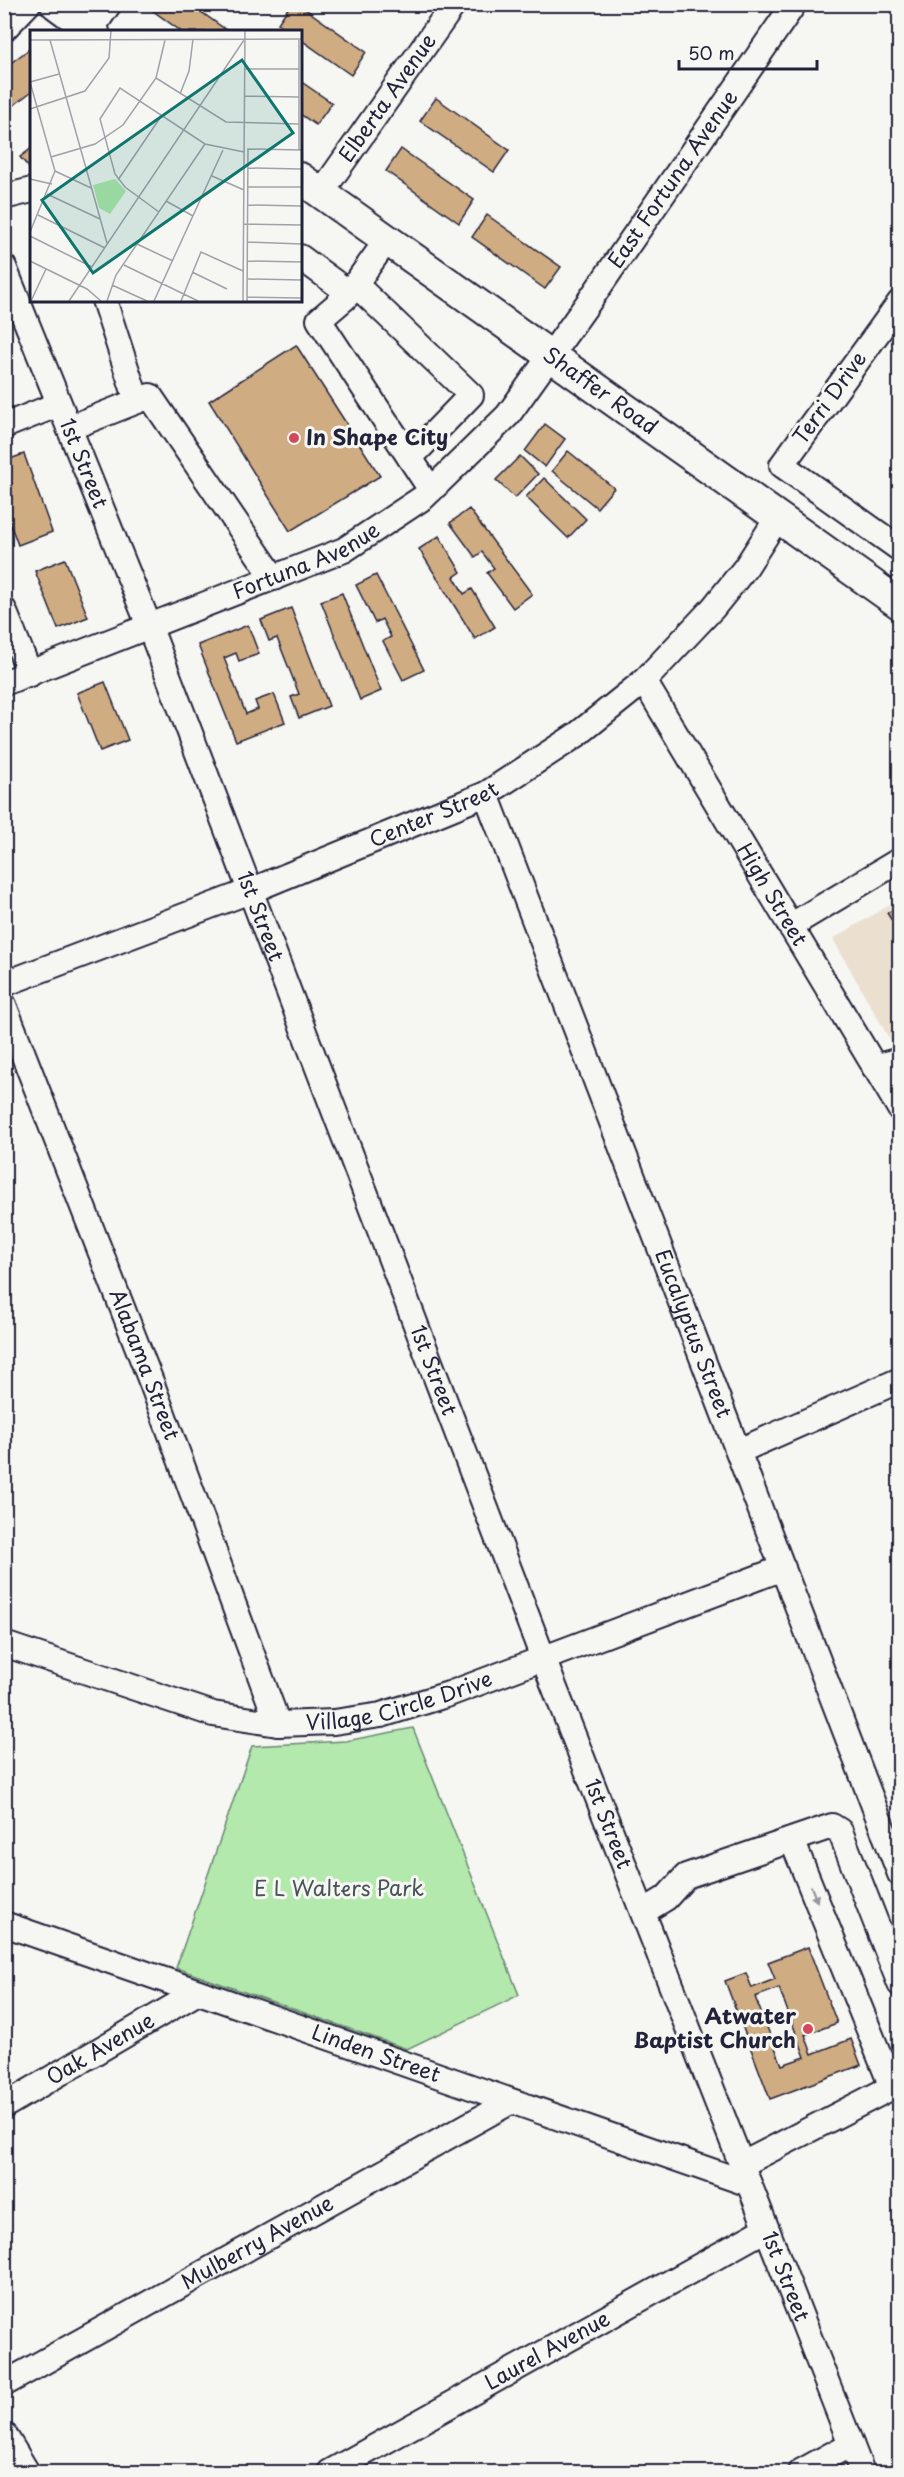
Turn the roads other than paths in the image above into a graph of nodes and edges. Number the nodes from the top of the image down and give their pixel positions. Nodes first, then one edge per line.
1 (27, 4) edge
2 (56, 4) edge
3 (109, 4) edge
4 (454, 4) edge
5 (794, 4) edge
6 (4, 29) edge
7 (92, 30) edge
8 (94, 30) edge
9 (310, 185) edge
10 (30, 190) edge
11 (4, 197) edge
12 (387, 240) junction
13 (302, 258) edge
14 (4, 267) edge
15 (352, 288) junction
16 (105, 302) edge
17 (900, 302) edge
18 (551, 356) junction
19 (137, 401) junction
20 (60, 404) junction
21 (4, 426) edge
22 (69, 428) junction
23 (410, 458) junction
24 (431, 490) junction
25 (778, 517) junction
26 (900, 549) edge
27 (274, 578) junction
28 (900, 604) edge
29 (4, 610) edge
30 (150, 628) junction
31 (30, 674) junction
32 (644, 681) junction
33 (4, 683) edge
34 (486, 794) junction
35 (900, 861) edge
36 (250, 891) junction
37 (790, 926) junction
38 (4, 984) edge
39 (4, 1005) edge
40 (900, 1060) edge
41 (874, 1067) junction
42 (900, 1109) edge
43 (900, 1380) edge
44 (739, 1451) junction
45 (783, 1568) junction
46 (4, 1644) edge
47 (543, 1658) junction
48 (278, 1724) junction
49 (792, 1840) junction
50 (900, 1874) edge
51 (643, 1912) junction
52 (4, 1924) edge
53 (900, 1984) edge
54 (198, 1992) junction
55 (896, 2085) edge
56 (510, 2102) junction
57 (4, 2106) edge
58 (745, 2175) junction
59 (766, 2229) junction
60 (4, 2384) edge
61 (4, 2434) edge
62 (851, 2444) junction
63 (27, 2472) edge
64 (330, 2472) edge
65 (800, 2472) edge
66 (862, 2472) edge

1 - 6 street
2 - 7 main road
3 - 8 street
4 - 9 street, Elberta Avenue
5 - 18 street, East Fortuna Avenue
9 - 12 main road, Shaffer Road
10 - 11 street
12 - 15 street
12 - 18 main road, Shaffer Road
13 - 15 street
14 - 20 street, 1st Street
15 - 23 street
15 - 23 street
16 - 19 street
17 - 26 street, Terri Drive
18 - 24 street, Fortuna Avenue
18 - 25 main road, Shaffer Road
19 - 22 street
19 - 27 street
20 - 21 street
20 - 22 street, 1st Street
22 - 30 street, 1st Street
23 - 24 street
24 - 27 street, Fortuna Avenue
25 - 28 main road, Shaffer Road
25 - 32 street, Center Street
27 - 30 street, Fortuna Avenue
29 - 31 street
30 - 31 street, Fortuna Avenue
30 - 36 street, 1st Street
31 - 33 street, Fortuna Avenue
32 - 34 street, Center Street
32 - 37 street, High Street
34 - 36 street, Center Street
34 - 44 street, Eucalyptus Street
35 - 37 street
36 - 38 street, Center Street
36 - 47 street, 1st Street
37 - 41 street, High Street
39 - 48 street, Alabama Street
40 - 41 street
41 - 42 street, High Street
43 - 44 street
44 - 45 street, Eucalyptus Street
45 - 47 street, Village Circle Drive
45 - 50 street, Eucalyptus Street
46 - 48 street, Village Circle Drive
47 - 48 street, Village Circle Drive
47 - 51 street, 1st Street
49 - 51 street
49 - 53 street
49 -> 55 street
51 - 58 street, 1st Street
52 - 54 street, Linden Street
54 - 56 street, Linden Street
54 - 57 street, Oak Avenue
55 - 58 street
56 - 58 street, Linden Street
56 - 60 street, Mulberry Avenue
58 - 59 street, 1st Street
59 - 62 street, 1st Street
59 - 64 street, Laurel Avenue
61 - 63 street
62 - 65 street
62 - 66 street, 1st Street

